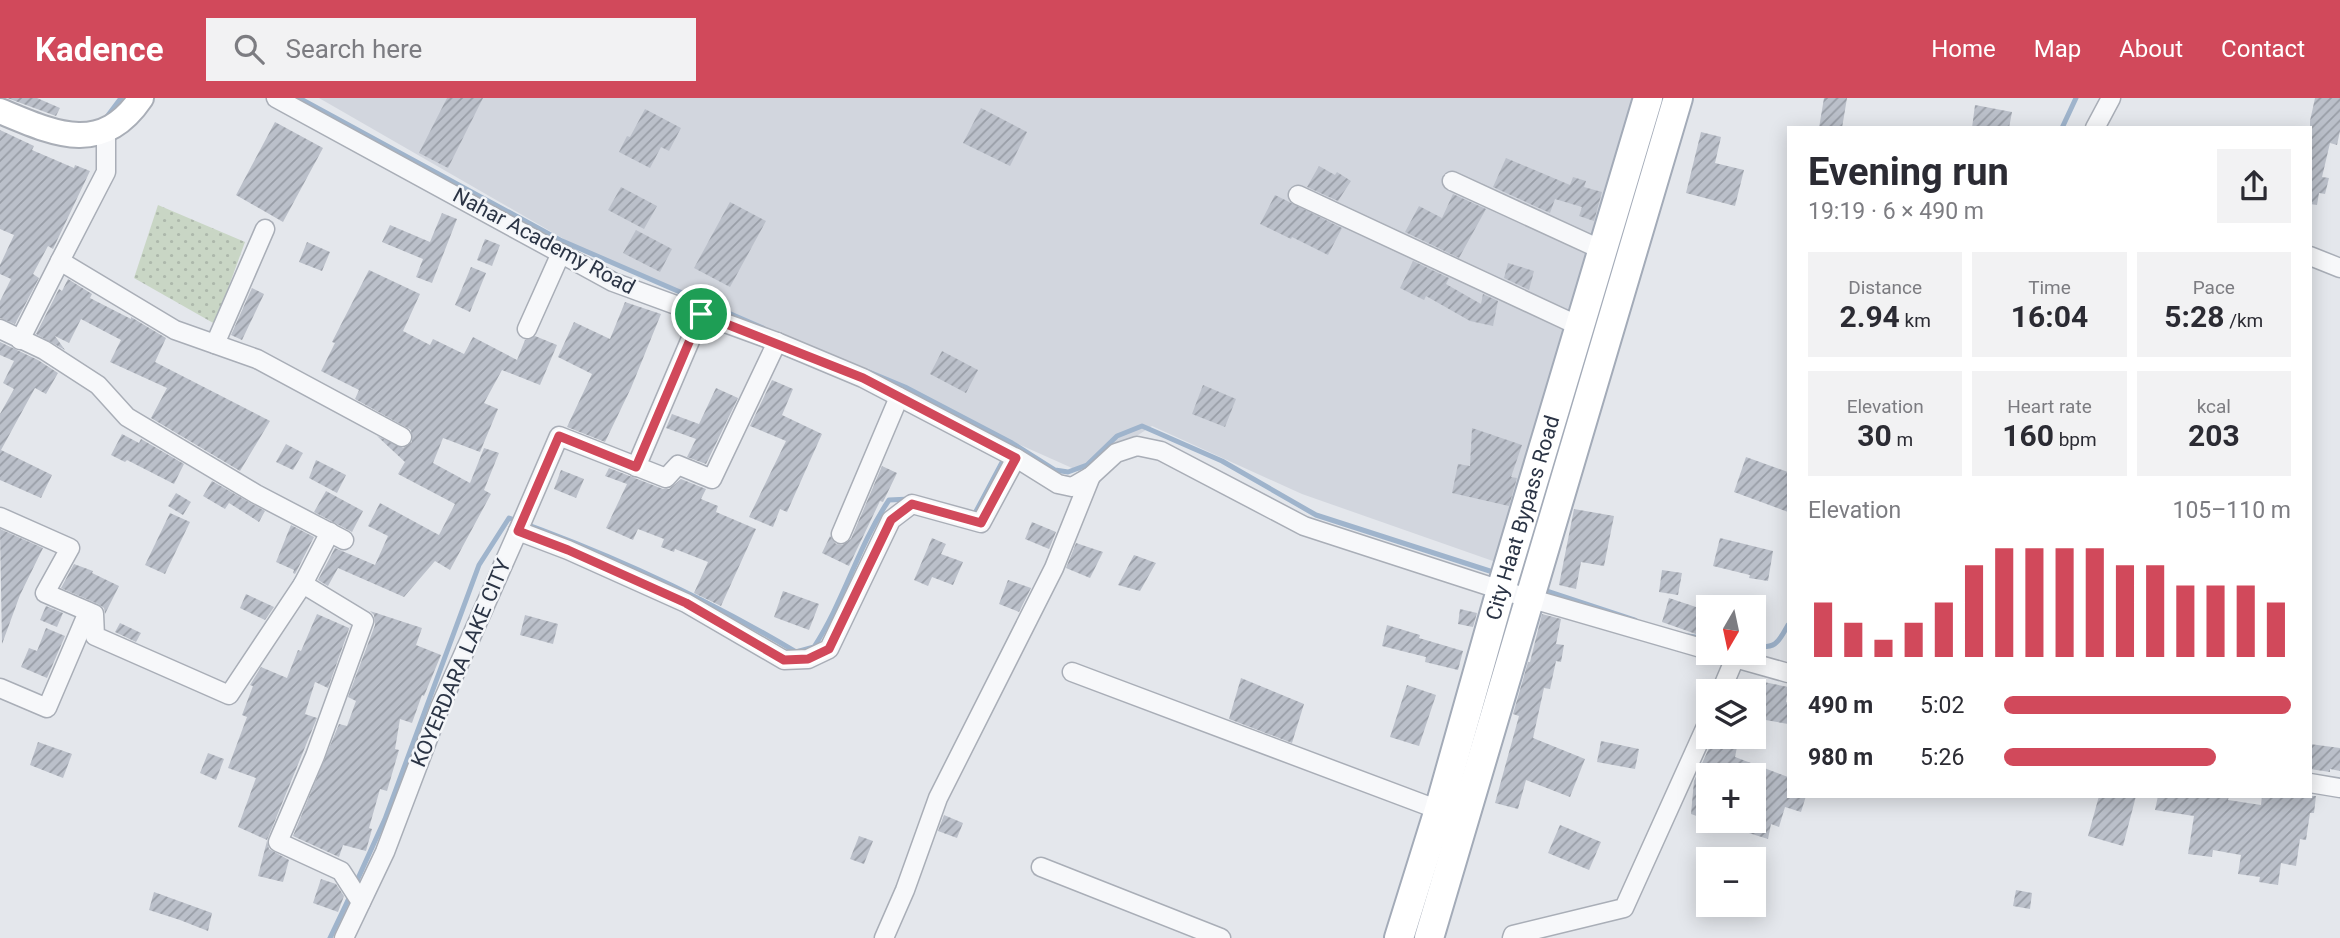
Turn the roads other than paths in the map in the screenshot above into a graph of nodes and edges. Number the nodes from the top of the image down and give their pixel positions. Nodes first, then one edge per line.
1 (141, 98) edge
2 (276, 98) edge
3 (1648, 98) edge
4 (1678, 98) edge
5 (2111, 98) edge
6 (0, 111) edge
7 (2096, 126) edge
8 (106, 130) junction
9 (1452, 181) dead end
10 (1298, 195) dead end
11 (265, 229) dead end
12 (1602, 250) junction
13 (561, 253) junction
14 (2312, 257) edge
15 (60, 261) junction
16 (2340, 268) edge
17 (701, 314) junction
18 (1579, 326) junction
19 (0, 329) edge
20 (527, 329) dead end
21 (20, 340) junction
22 (777, 342) junction
23 (215, 344) junction
24 (899, 397) junction
25 (402, 437) dead end
26 (1016, 458) junction
27 (636, 467) junction
28 (1091, 476) junction
29 (0, 517) edge
30 (518, 531) junction
31 (841, 534) dead end
32 (303, 584) junction
33 (1501, 590) junction
34 (1529, 597) junction
35 (88, 612) junction
36 (1696, 646) edge
37 (1765, 665) edge
38 (1787, 670) edge
39 (1072, 672) dead end
40 (0, 688) edge
41 (1696, 749) edge
42 (2312, 783) edge
43 (2340, 788) edge
44 (1439, 810) junction
45 (1041, 867) dead end
46 (361, 902) junction
47 (344, 938) edge
48 (884, 938) edge
49 (1221, 938) edge
50 (1399, 938) edge
51 (1429, 938) edge
52 (1512, 938) edge

1 - 8 street
2 - 13 street, Nahar Academy Road
3 - 12 main road, City Haat Bypass Road
4 - 34 main road, City Haat Bypass Road
5 - 7 street
6 - 8 street
8 - 15 street
9 - 12 street
10 - 18 street
11 - 23 street
12 - 18 main road, City Haat Bypass Road
13 - 17 street, Nahar Academy Road
13 - 20 street
14 - 16 street
15 - 21 street
15 - 23 street
17 - 22 street, Nahar Academy Road
17 - 27 street
18 - 33 main road, City Haat Bypass Road
19 - 21 street
21 - 32 street
22 - 24 street, Nahar Academy Road
22 - 27 street
23 - 25 street
24 - 26 street, Nahar Academy Road
24 - 31 street
26 - 28 street, Nahar Academy Road
26 - 30 street
27 - 30 street, KOYERDARA LAKE CITY
28 - 33 street, Nahar Academy Road
28 - 48 street
29 - 35 street
30 - 46 street, KOYERDARA LAKE CITY
32 - 35 street
32 - 46 street
33 - 34 street, Nahar Academy Road
33 - 44 main road, City Haat Bypass Road
34 - 36 street, Nahar Academy Road
34 - 51 main road, City Haat Bypass Road
35 - 40 street
37 - 38 street
39 - 44 street
41 - 52 street
42 - 43 street
44 - 50 main road, City Haat Bypass Road
45 - 49 street
46 - 47 street, KOYERDARA LAKE CITY

